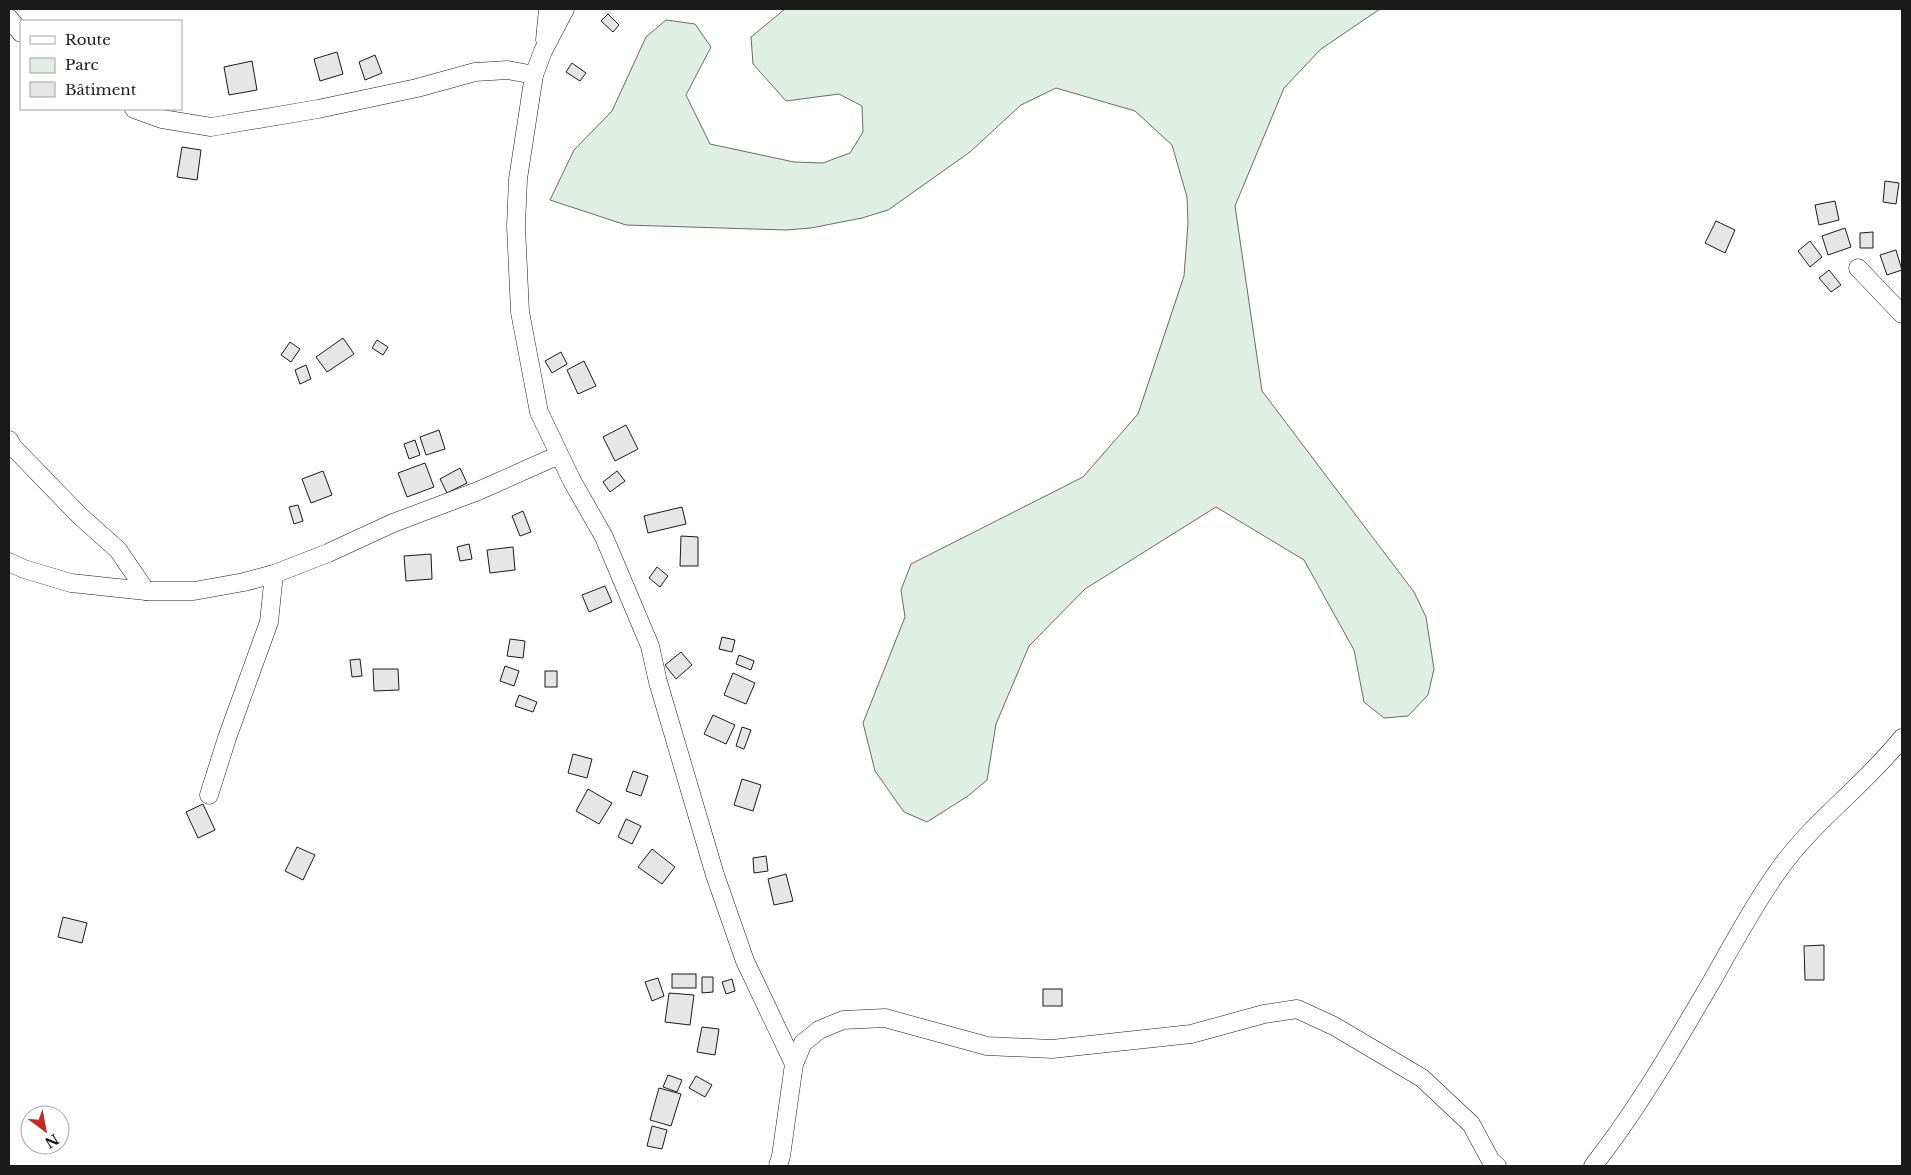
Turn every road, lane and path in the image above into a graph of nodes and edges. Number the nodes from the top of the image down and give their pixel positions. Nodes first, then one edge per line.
1 (548, 9) edge
2 (565, 9) edge
3 (9, 18) edge
4 (20, 32) edge
5 (543, 50) junction
6 (534, 75) junction
7 (137, 110) edge
8 (1858, 268) dead end
9 (1902, 314) edge
10 (9, 440) edge
11 (559, 455) junction
12 (9, 562) edge
13 (274, 574) junction
14 (146, 591) junction
15 (1902, 738) edge
16 (209, 795) dead end
17 (794, 1064) junction
18 (778, 1166) edge
19 (1497, 1166) edge
20 (1593, 1166) edge

1 - 5 street
2 - 5 street
3 - 4 street
5 - 6 street
6 - 7 street
6 - 11 street
8 - 9 street
10 - 14 street
11 - 13 street
11 - 17 street
12 - 14 street
13 - 14 street
13 - 16 street
15 - 20 street
17 - 18 street
17 - 19 street

